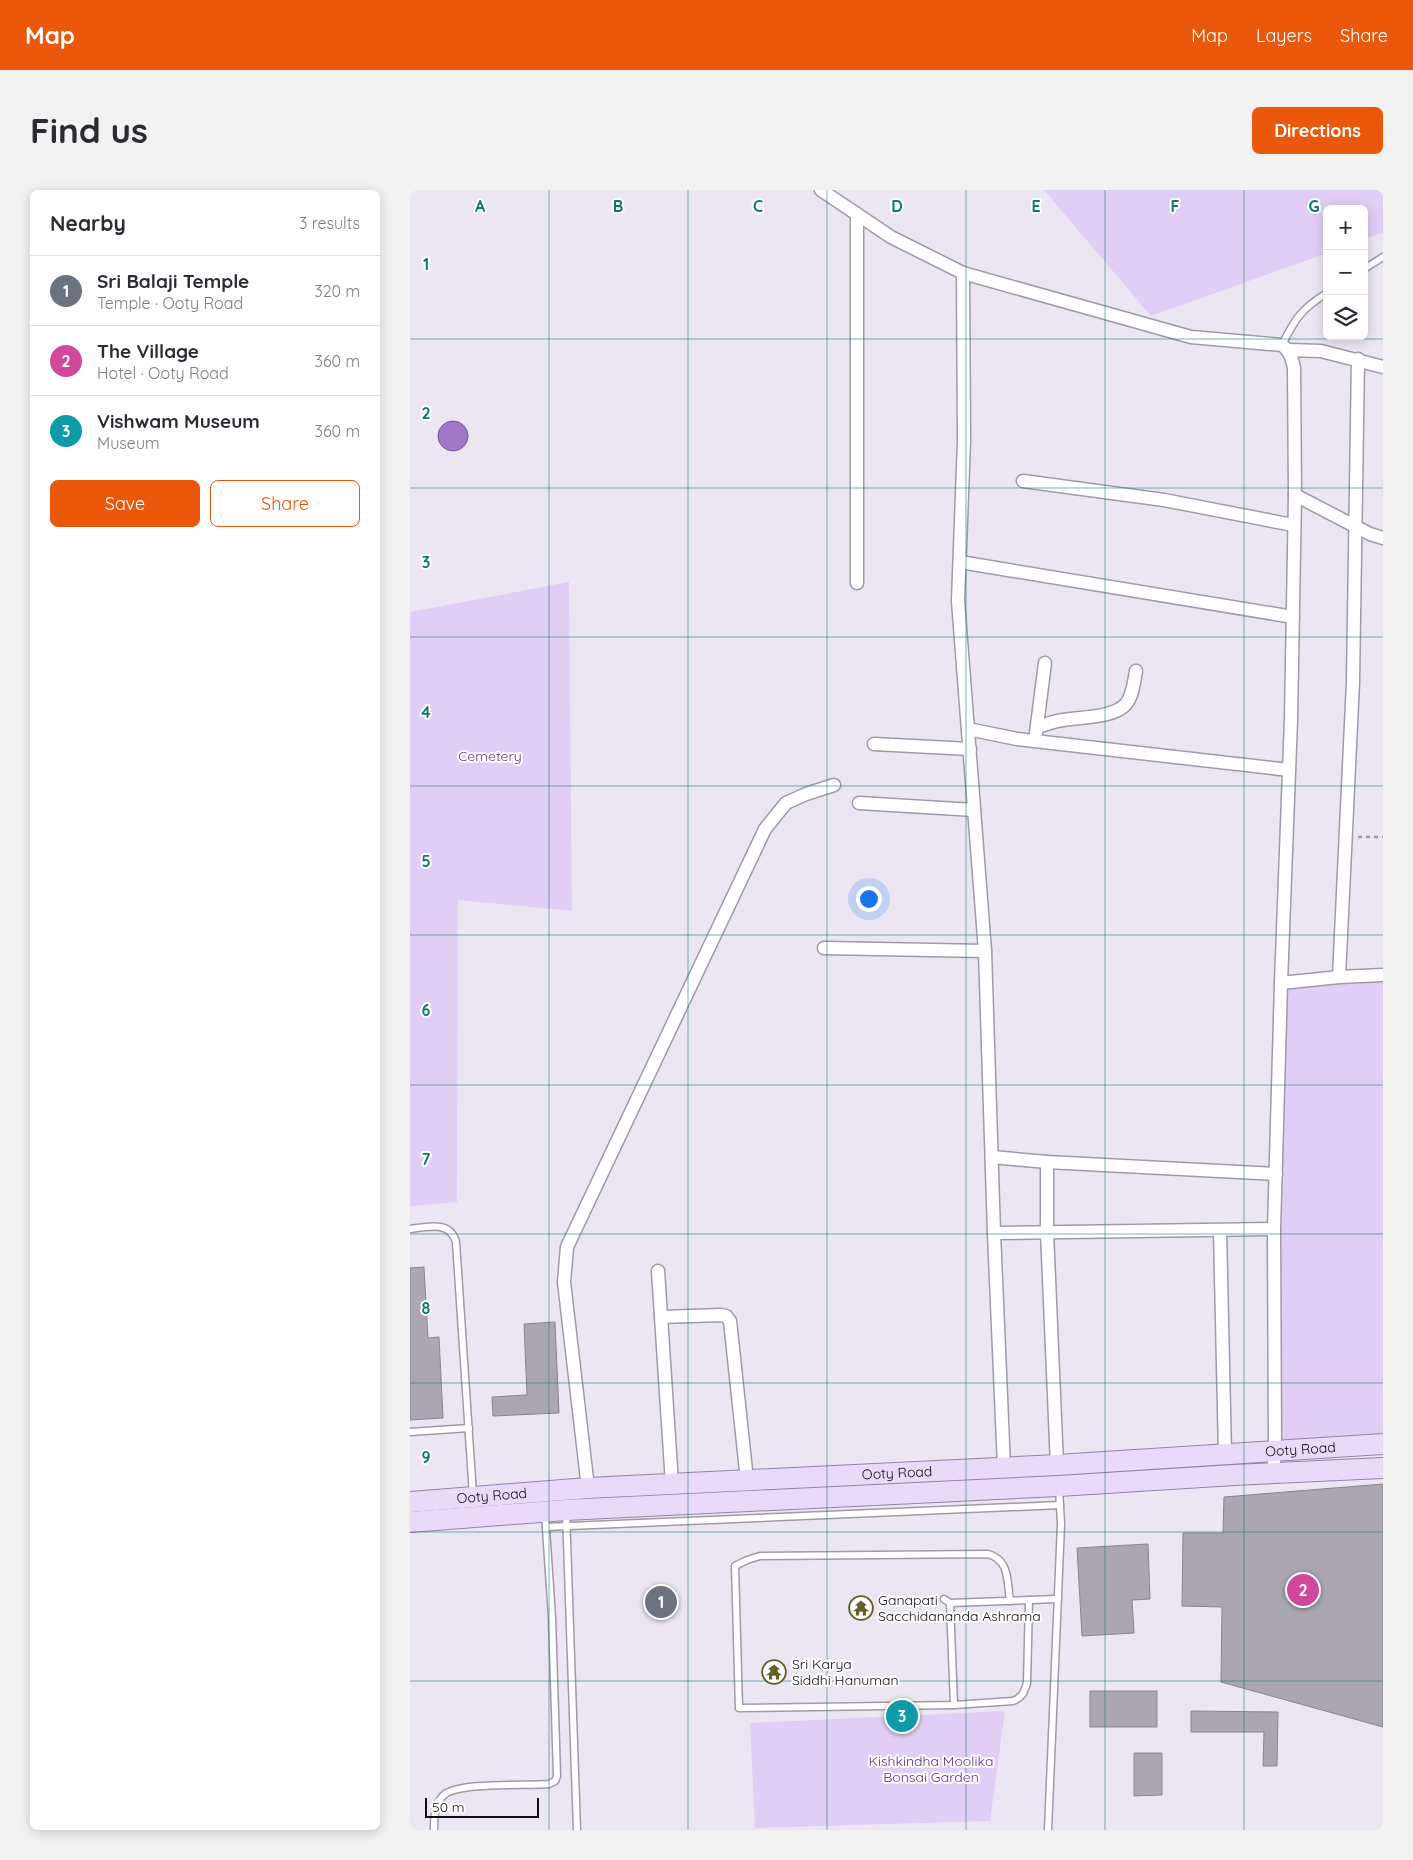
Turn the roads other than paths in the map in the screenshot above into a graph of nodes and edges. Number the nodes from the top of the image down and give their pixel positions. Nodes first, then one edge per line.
1 (821, 190) edge
2 (857, 214) junction
3 (1383, 257) edge
4 (1368, 266) edge
5 (963, 273) junction
6 (1324, 295) edge
7 (1285, 348) junction
8 (1358, 359) junction
9 (1383, 367) edge
10 (1023, 481) dead end
11 (1295, 495) junction
12 (1294, 524) junction
13 (1355, 526) junction
14 (1383, 538) edge
15 (960, 562) junction
16 (857, 583) dead end
17 (1292, 617) junction
18 (1045, 663) dead end
19 (1136, 671) dead end
20 (968, 729) junction
21 (1036, 734) junction
22 (874, 744) dead end
23 (970, 749) junction
24 (1289, 770) junction
25 (834, 785) dead end
26 (859, 803) dead end
27 (974, 810) junction
28 (824, 948) dead end
29 (985, 951) junction
30 (1383, 975) edge
31 (1338, 977) junction
32 (1280, 983) junction
33 (992, 1157) junction
34 (1047, 1162) junction
35 (1276, 1174) junction
36 (410, 1229) edge
37 (1274, 1229) junction
38 (1220, 1231) junction
39 (1047, 1232) junction
40 (994, 1233) junction
41 (658, 1271) dead end
42 (661, 1317) junction
43 (469, 1428) junction
44 (410, 1432) edge
45 (1383, 1444) edge
46 (1275, 1451) junction
47 (1225, 1454) junction
48 (1057, 1465) junction
49 (1004, 1468) junction
50 (1383, 1468) edge
51 (1273, 1473) junction
52 (746, 1480) junction
53 (672, 1484) junction
54 (588, 1488) junction
55 (1059, 1496) junction
56 (473, 1498) junction
57 (410, 1502) edge
58 (566, 1518) junction
59 (545, 1519) junction
60 (410, 1522) edge
61 (1058, 1599) junction
62 (1029, 1600) junction
63 (1010, 1601) junction
64 (954, 1705) junction
65 (434, 1830) edge
66 (577, 1830) edge
67 (1048, 1830) edge

1 - 2 street
2 - 5 street
2 - 16 street
3 - 4 lane
5 - 7 street
5 - 15 street
6 - 7 lane
7 - 8 street
7 - 11 street
8 - 9 street
8 - 13 street
10 - 12 street
11 - 12 street
11 - 13 street
12 - 17 street
13 - 14 street
13 - 31 street
15 - 17 street
15 - 20 street
17 - 24 street
18 - 21 street
19 - 21 street
20 - 21 street
20 - 23 street
21 - 24 street
22 - 23 street
23 - 27 street
24 - 32 street
25 - 54 street
26 - 27 street
27 - 29 street
28 - 29 street
29 - 33 street
30 - 31 street
31 - 32 street
32 - 35 street
33 - 34 street
33 - 40 street
34 - 35 street
34 - 39 street
35 - 37 street
36 - 43 lane
37 - 38 street
37 - 46 street
38 - 39 street
38 - 47 street
39 - 40 street
39 - 48 street
40 - 49 street
41 - 42 street
42 - 52 street
42 - 53 street
43 - 44 lane
43 - 56 lane
45 - 46 main road, Ooty Road
46 - 47 main road, Ooty Road
46 - 51 street
47 - 48 main road, Ooty Road
48 - 49 main road, Ooty Road
49 - 52 main road, Ooty Road
50 - 51 main road, Ooty Road
51 - 55 main road, Ooty Road
52 - 53 main road, Ooty Road
53 - 54 main road, Ooty Road
54 - 56 main road, Ooty Road
55 - 58 main road, Ooty Road
55 - 61 lane
56 - 57 main road, Ooty Road
58 - 59 main road, Ooty Road
58 - 66 lane
59 - 60 main road, Ooty Road
59 - 65 lane
61 - 62 lane
61 - 67 lane
62 - 63 lane
62 - 64 lane
63 - 64 lane
63 - 64 lane

